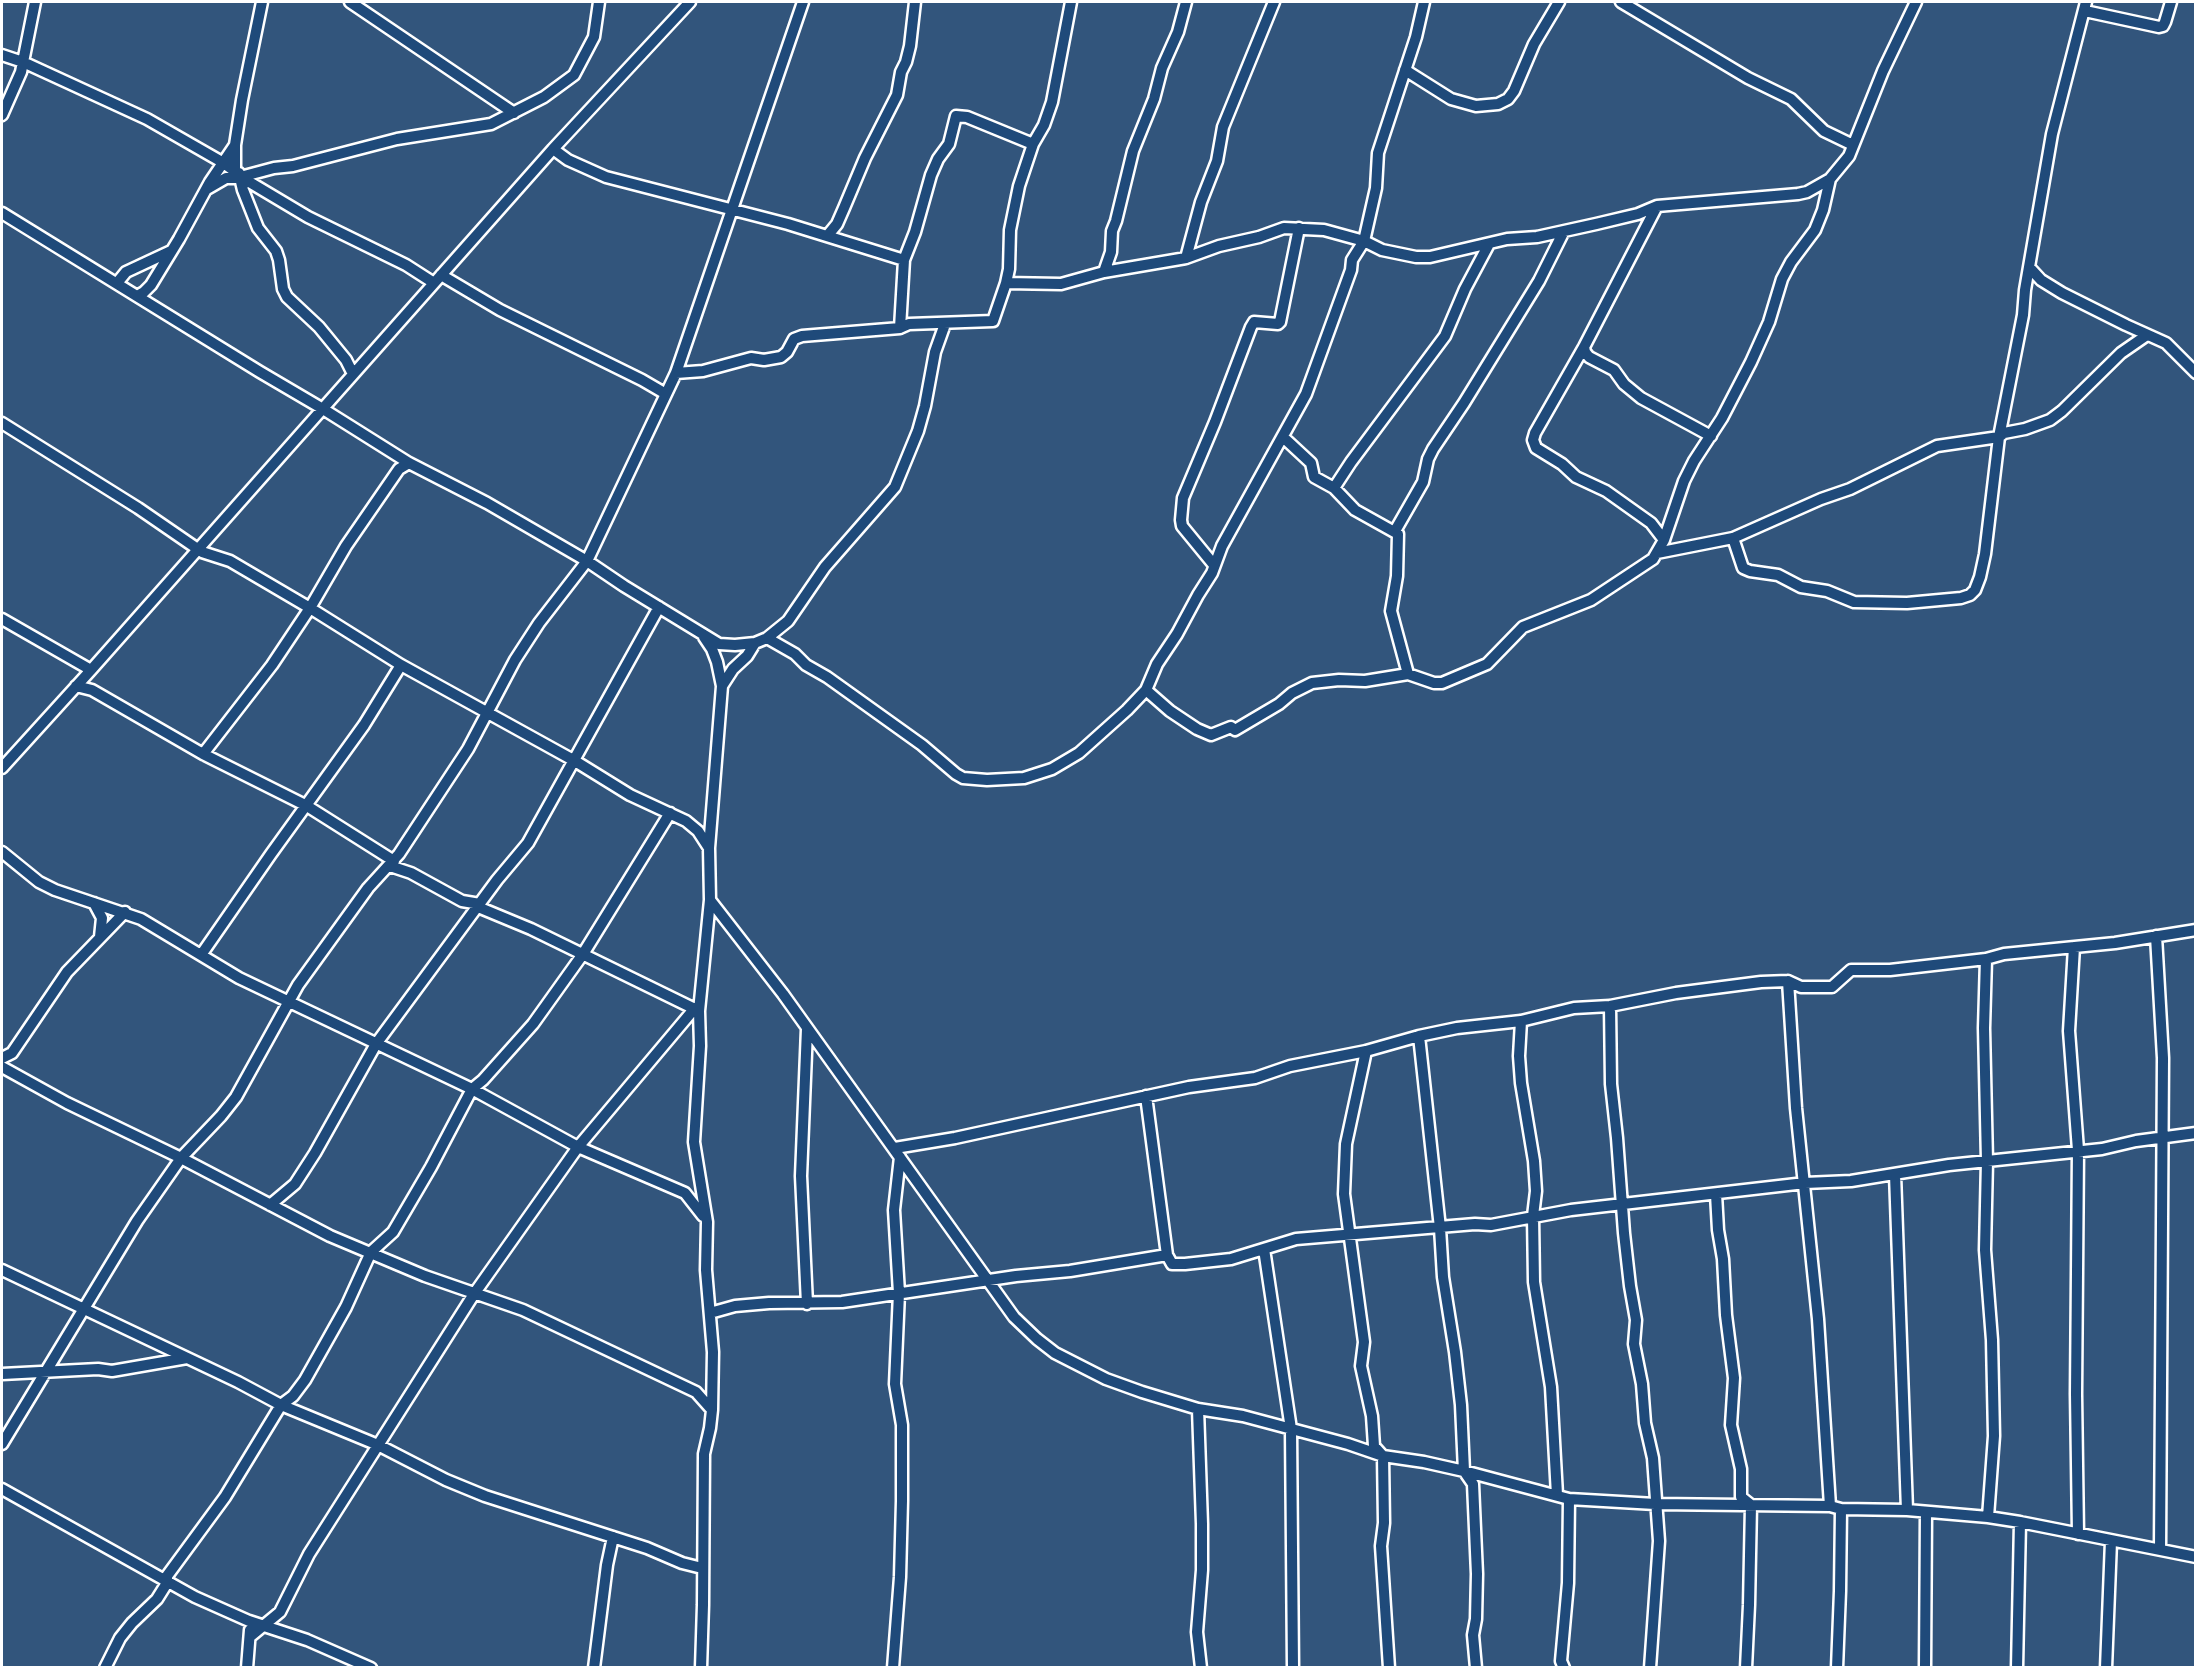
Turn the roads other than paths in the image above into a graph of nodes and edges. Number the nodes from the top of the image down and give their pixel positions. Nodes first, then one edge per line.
1 (35, 2) edge
2 (262, 2) edge
3 (350, 2) edge
4 (599, 2) edge
5 (690, 2) edge
6 (803, 2) edge
7 (915, 2) edge
8 (1071, 2) edge
9 (1186, 2) edge
10 (1274, 2) edge
11 (1424, 2) edge
12 (1559, 2) edge
13 (1621, 2) edge
14 (1916, 2) edge
15 (2171, 2) edge
16 (2084, 4) edge
17 (2, 55) edge
18 (23, 62) junction
19 (1405, 70) junction
20 (514, 113) junction
21 (2, 115) edge
22 (1033, 144) junction
23 (235, 145) junction
24 (1853, 145) junction
25 (553, 149) junction
26 (222, 162) junction
27 (239, 172) junction
28 (1830, 179) junction
29 (207, 189) junction
30 (1657, 206) junction
31 (732, 210) junction
32 (2, 213) edge
33 (1299, 228) junction
34 (1564, 231) junction
35 (828, 235) junction
36 (1364, 241) junction
37 (1489, 243) junction
38 (172, 251) junction
39 (1186, 258) junction
40 (904, 261) junction
41 (2029, 267) junction
42 (1104, 272) junction
43 (437, 279) junction
44 (117, 283) junction
45 (1006, 283) junction
46 (137, 296) junction
47 (945, 324) junction
48 (900, 327) junction
49 (2147, 335) junction
50 (1584, 347) junction
51 (676, 373) junction
52 (2196, 373) edge
53 (353, 374) junction
54 (666, 394) junction
55 (323, 409) junction
56 (2, 423) edge
57 (1283, 436) junction
58 (1711, 436) junction
59 (1999, 437) junction
60 (398, 456) junction
61 (409, 463) junction
62 (399, 469) junction
63 (1334, 488) junction
64 (1395, 531) junction
65 (1733, 538) junction
66 (207, 539) junction
67 (1664, 540) junction
68 (198, 549) junction
69 (209, 553) junction
70 (1657, 553) junction
71 (588, 561) junction
72 (1214, 565) junction
73 (659, 607) junction
74 (310, 608) junction
75 (2, 619) edge
76 (704, 636) junction
77 (767, 638) junction
78 (755, 644) junction
79 (401, 665) junction
80 (89, 672) junction
81 (1408, 674) junction
82 (76, 686) junction
83 (722, 686) junction
84 (92, 690) junction
85 (1146, 690) junction
86 (488, 715) junction
87 (203, 754) junction
88 (575, 761) junction
89 (2, 768) edge
90 (307, 806) junction
91 (670, 813) junction
92 (709, 848) junction
93 (2, 852) edge
94 (394, 860) junction
95 (710, 900) junction
96 (462, 901) junction
97 (94, 903) junction
98 (479, 906) junction
99 (125, 912) junction
100 (470, 918) junction
101 (2196, 930) edge
102 (2156, 936) junction
103 (100, 938) junction
104 (2074, 947) junction
105 (583, 954) junction
106 (201, 955) junction
107 (1986, 959) junction
108 (1788, 981) junction
109 (290, 1002) junction
110 (1610, 1006) junction
111 (697, 1009) junction
112 (1521, 1021) junction
113 (807, 1029) junction
114 (1419, 1036) junction
115 (375, 1044) junction
116 (1366, 1051) junction
117 (12, 1053) junction
118 (2, 1058) edge
119 (2, 1067) edge
120 (14, 1075) junction
121 (472, 1089) junction
122 (1146, 1096) junction
123 (2196, 1133) edge
124 (2161, 1137) junction
125 (578, 1147) junction
126 (2078, 1150) junction
127 (898, 1153) junction
128 (181, 1158) junction
129 (1987, 1161) junction
130 (1895, 1174) junction
131 (1805, 1183) junction
132 (1716, 1194) junction
133 (1623, 1204) junction
134 (270, 1205) junction
135 (1533, 1216) junction
136 (706, 1222) junction
137 (1440, 1228) junction
138 (1348, 1235) junction
139 (1264, 1249) junction
140 (371, 1252) junction
141 (1167, 1255) junction
142 (2, 1270) edge
143 (990, 1281) junction
144 (899, 1293) junction
145 (474, 1294) junction
146 (807, 1304) junction
147 (84, 1310) junction
148 (710, 1313) junction
149 (187, 1358) junction
150 (45, 1373) junction
151 (2, 1374) edge
152 (712, 1379) junction
153 (682, 1386) junction
154 (281, 1405) junction
155 (1198, 1409) junction
156 (712, 1410) junction
157 (1291, 1429) junction
158 (2, 1444) edge
159 (378, 1445) junction
160 (1383, 1456) junction
161 (1464, 1471) junction
162 (2, 1489) edge
163 (1557, 1495) junction
164 (1569, 1499) junction
165 (1655, 1504) junction
166 (1751, 1505) junction
167 (1836, 1507) junction
168 (1907, 1510) junction
169 (1926, 1512) junction
170 (1988, 1517) junction
171 (2020, 1522) junction
172 (2078, 1534) junction
173 (613, 1537) junction
174 (2111, 1541) junction
175 (2160, 1549) junction
176 (2196, 1557) edge
177 (702, 1568) junction
178 (151, 1574) junction
179 (167, 1583) junction
180 (157, 1599) junction
181 (280, 1612) junction
182 (249, 1621) junction
183 (262, 1626) junction
184 (281, 1631) junction
185 (251, 1635) junction
186 (105, 1668) edge
187 (247, 1668) edge
188 (371, 1668) edge
189 (594, 1668) edge
190 (701, 1668) edge
191 (893, 1668) edge
192 (1201, 1668) edge
193 (1293, 1668) edge
194 (1389, 1668) edge
195 (1476, 1668) edge
196 (1564, 1668) edge
197 (1650, 1668) edge
198 (1746, 1668) edge
199 (1837, 1668) edge
200 (1925, 1668) edge
201 (2017, 1668) edge
202 (2106, 1668) edge

1 - 18 street
2 - 23 street
3 - 20 street
4 - 20 street
5 - 25 street
6 - 31 street
7 - 35 street
8 - 22 street
9 - 42 street
10 - 39 street
11 - 19 street
12 - 19 street
13 - 24 street
14 - 24 street
15 - 16 street
16 - 41 street
17 - 18 street
18 - 21 street
18 - 26 street
19 - 36 street
20 - 27 street
22 - 40 street
22 - 45 street
23 - 26 street
23 - 27 street
24 - 28 street
25 - 31 street
25 - 43 street
26 - 27 street
26 - 29 street
27 - 29 street
27 - 43 street
27 - 53 street
28 - 30 street
28 - 58 street
29 - 38 street
30 - 34 street
30 - 50 street
31 - 35 street
31 - 51 street
32 - 44 street
33 - 36 street
33 - 39 street
33 - 72 street
34 - 37 street
34 - 64 street
35 - 40 street
36 - 37 street
36 - 57 street
37 - 63 street
38 - 44 street
38 - 46 street
39 - 42 street
40 - 48 street
41 - 49 street
41 - 59 street
42 - 45 street
43 - 53 street
43 - 54 street
44 - 46 street
45 - 47 street
46 - 55 street
47 - 48 street
47 - 77 street
48 - 51 street
49 - 52 street
49 - 59 street
50 - 58 street
50 - 67 street
51 - 54 street
53 - 55 street
54 - 71 street
55 - 60 street
55 - 66 street
56 - 68 street
57 - 63 street
57 - 72 street
58 - 67 street
59 - 65 street
59 - 65 street
60 - 61 street
60 - 62 street
61 - 62 street
61 - 71 street
62 - 74 street
63 - 64 street
64 - 81 street
65 - 70 street
66 - 68 street
66 - 69 street
67 - 70 street
68 - 69 street
68 - 80 street
69 - 74 street
70 - 81 street
71 - 73 street
71 - 86 street
72 - 85 street
73 - 76 street
73 - 88 street
74 - 79 street
74 - 87 street
75 - 80 street
76 - 78 street
76 - 83 street
77 - 78 street
77 - 85 street
78 - 83 street
79 - 86 street
79 - 90 street
80 - 82 street
80 - 84 street
81 - 85 street
82 - 84 street
82 - 89 street
83 - 92 street
84 - 87 street
86 - 88 street
86 - 94 street
87 - 90 street
88 - 91 street
88 - 98 street
90 - 94 street
90 - 106 street
91 - 92 street
91 - 105 street
92 - 95 street
93 - 97 street
94 - 96 street
94 - 109 street
95 - 111 street
95 - 113 street
96 - 98 street
96 - 100 street
97 - 99 street
97 - 103 street
98 - 100 street
98 - 105 street
99 - 103 street
99 - 106 street
100 - 115 street
101 - 102 street
102 - 104 street
102 - 124 street
103 - 117 street
104 - 107 street
104 - 126 street
105 - 111 street
105 - 121 street
106 - 109 street
107 - 108 street
107 - 129 street
108 - 110 street
108 - 131 street
109 - 115 street
109 - 128 street
110 - 112 street
110 - 133 street
111 - 125 street
111 - 136 street
112 - 114 street
112 - 135 street
113 - 127 street
113 - 146 street
114 - 116 street
114 - 137 street
115 - 121 street
115 - 134 street
116 - 122 street
116 - 138 street
117 - 118 street
117 - 120 street
119 - 120 street
120 - 128 street
121 - 125 street
121 - 140 street
122 - 127 street
122 - 141 street
123 - 124 street
124 - 126 street
124 - 175 street
125 - 136 street
125 - 145 street
126 - 129 street
126 - 172 street
127 - 143 street
127 - 144 street
128 - 134 street
128 - 147 street
129 - 130 street
129 - 170 street
130 - 131 street
130 - 168 street
131 - 132 street
131 - 167 street
132 - 133 street
132 - 166 street
133 - 135 street
133 - 165 street
134 - 140 street
135 - 137 street
135 - 163 street
136 - 148 street
137 - 138 street
137 - 161 street
138 - 139 street
138 - 160 street
139 - 141 street
139 - 157 street
140 - 145 street
140 - 154 street
141 - 143 street
142 - 147 street
143 - 144 street
143 - 155 street
144 - 146 street
144 - 191 street
145 - 153 street
145 - 159 street
146 - 148 street
147 - 149 street
147 - 150 street
148 - 152 street
149 - 150 street
149 - 154 street
150 - 151 street
150 - 158 street
152 - 153 street
152 - 156 street
153 - 156 street
154 - 159 street
154 - 179 street
155 - 157 street
155 - 192 street
156 - 177 street
157 - 160 street
157 - 193 street
159 - 173 street
159 - 181 street
160 - 161 street
160 - 194 street
161 - 163 street
161 - 195 street
162 - 178 street
163 - 164 street
164 - 165 street
164 - 196 street
165 - 166 street
165 - 197 street
166 - 167 street
166 - 198 street
167 - 168 street
167 - 199 street
168 - 169 street
169 - 170 street
169 - 200 street
170 - 171 street
171 - 172 street
171 - 201 street
172 - 174 street
173 - 177 street
173 - 189 street
174 - 175 street
174 - 202 street
175 - 176 street
177 - 190 street
178 - 179 street
178 - 180 street
179 - 180 street
179 - 182 street
180 - 186 street
181 - 183 street
181 - 184 street
182 - 183 street
182 - 185 street
183 - 184 street
183 - 185 street
184 - 188 street
185 - 187 street

